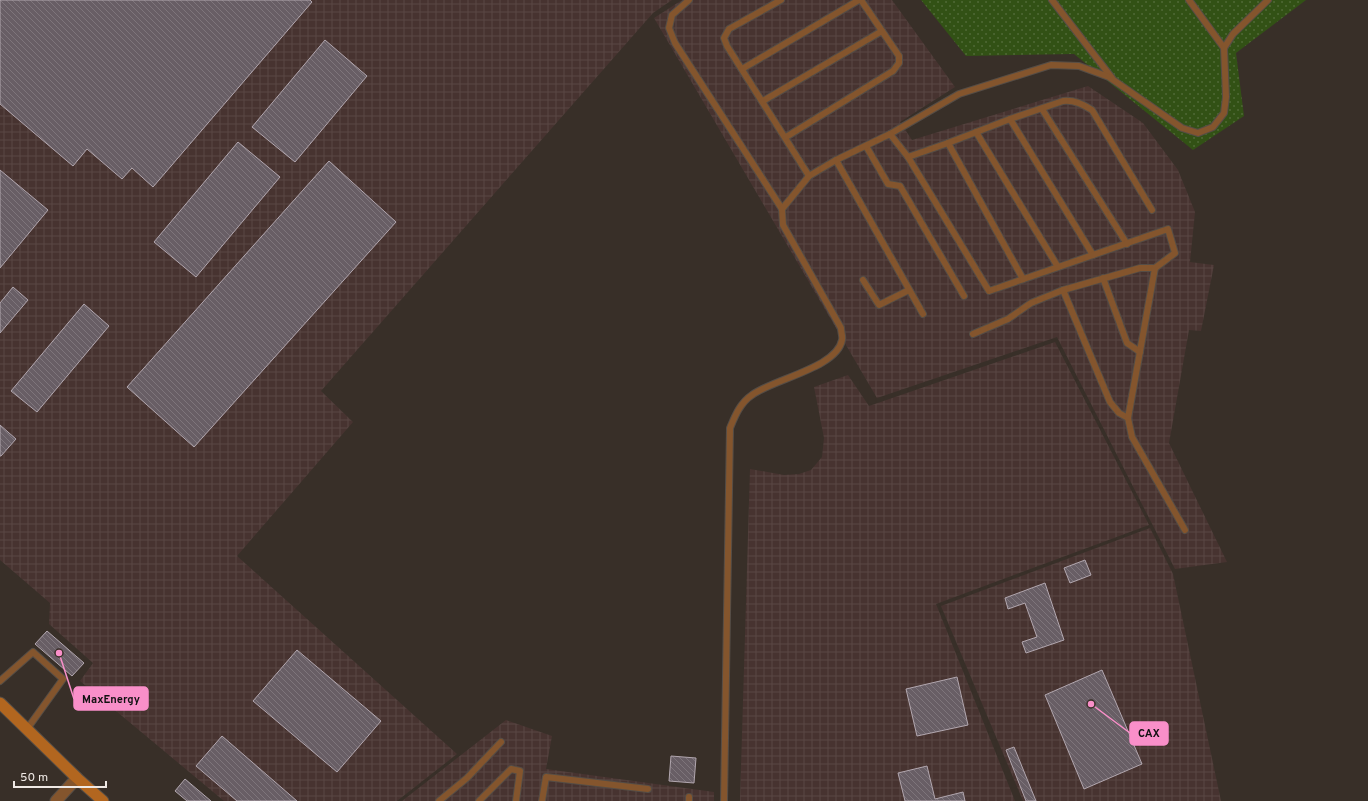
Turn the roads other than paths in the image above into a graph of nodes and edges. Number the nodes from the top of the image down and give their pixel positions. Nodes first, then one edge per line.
1 (689, 0) edge
2 (781, 0) edge
3 (860, 0) edge
4 (1052, 0) edge
5 (1189, 0) edge
6 (1268, 0) edge
7 (882, 31) junction
8 (1224, 48) junction
9 (742, 69) junction
10 (1114, 81) junction
11 (763, 101) junction
12 (1042, 109) junction
13 (1010, 119) junction
14 (976, 132) junction
15 (890, 134) junction
16 (786, 137) junction
17 (948, 143) junction
18 (866, 146) junction
19 (908, 157) junction
20 (836, 160) junction
21 (809, 176) junction
22 (782, 209) junction
23 (1152, 210) dead end
24 (1126, 244) junction
25 (1093, 255) junction
26 (1058, 267) junction
27 (1156, 268) junction
28 (1103, 278) junction
29 (864, 280) dead end
30 (1022, 280) junction
31 (909, 290) junction
32 (1063, 290) junction
33 (964, 296) dead end
34 (923, 314) dead end
35 (973, 334) dead end
36 (1140, 352) junction
37 (1128, 418) junction
38 (1186, 530) dead end
39 (0, 681) edge
40 (0, 703) edge
41 (27, 729) junction
42 (500, 742) dead end
43 (77, 778) junction
44 (648, 789) dead end
45 (480, 800) edge
46 (56, 801) edge
47 (103, 801) edge
48 (439, 801) edge
49 (516, 801) edge
50 (542, 801) edge
51 (724, 801) edge

1 - 22 lane
2 - 9 lane
3 - 7 lane
3 - 9 lane
4 - 10 lane
5 - 8 lane
6 - 8 lane
7 - 11 lane
7 - 16 lane
8 - 10 lane
9 - 11 lane
10 - 15 lane
11 - 16 lane
12 - 13 lane
12 - 23 lane
12 - 24 lane
13 - 14 lane
13 - 25 lane
14 - 17 lane
14 - 26 lane
15 - 18 lane
15 - 19 lane
16 - 21 lane
17 - 19 lane
17 - 30 lane
18 - 20 lane
18 - 33 lane
19 - 30 lane
20 - 21 lane
20 - 31 lane
21 - 22 lane
22 - 51 lane
24 - 25 lane
24 - 27 lane
25 - 26 lane
26 - 30 lane
27 - 28 lane
27 - 36 lane
28 - 32 lane
28 - 36 lane
29 - 31 lane
31 - 34 lane
32 - 35 lane
32 - 37 lane
36 - 37 lane
37 - 38 lane
39 - 41 lane
40 - 41 main road
41 - 43 main road
42 - 48 lane
43 - 46 street
43 - 47 main road
44 - 50 lane
45 - 49 lane

